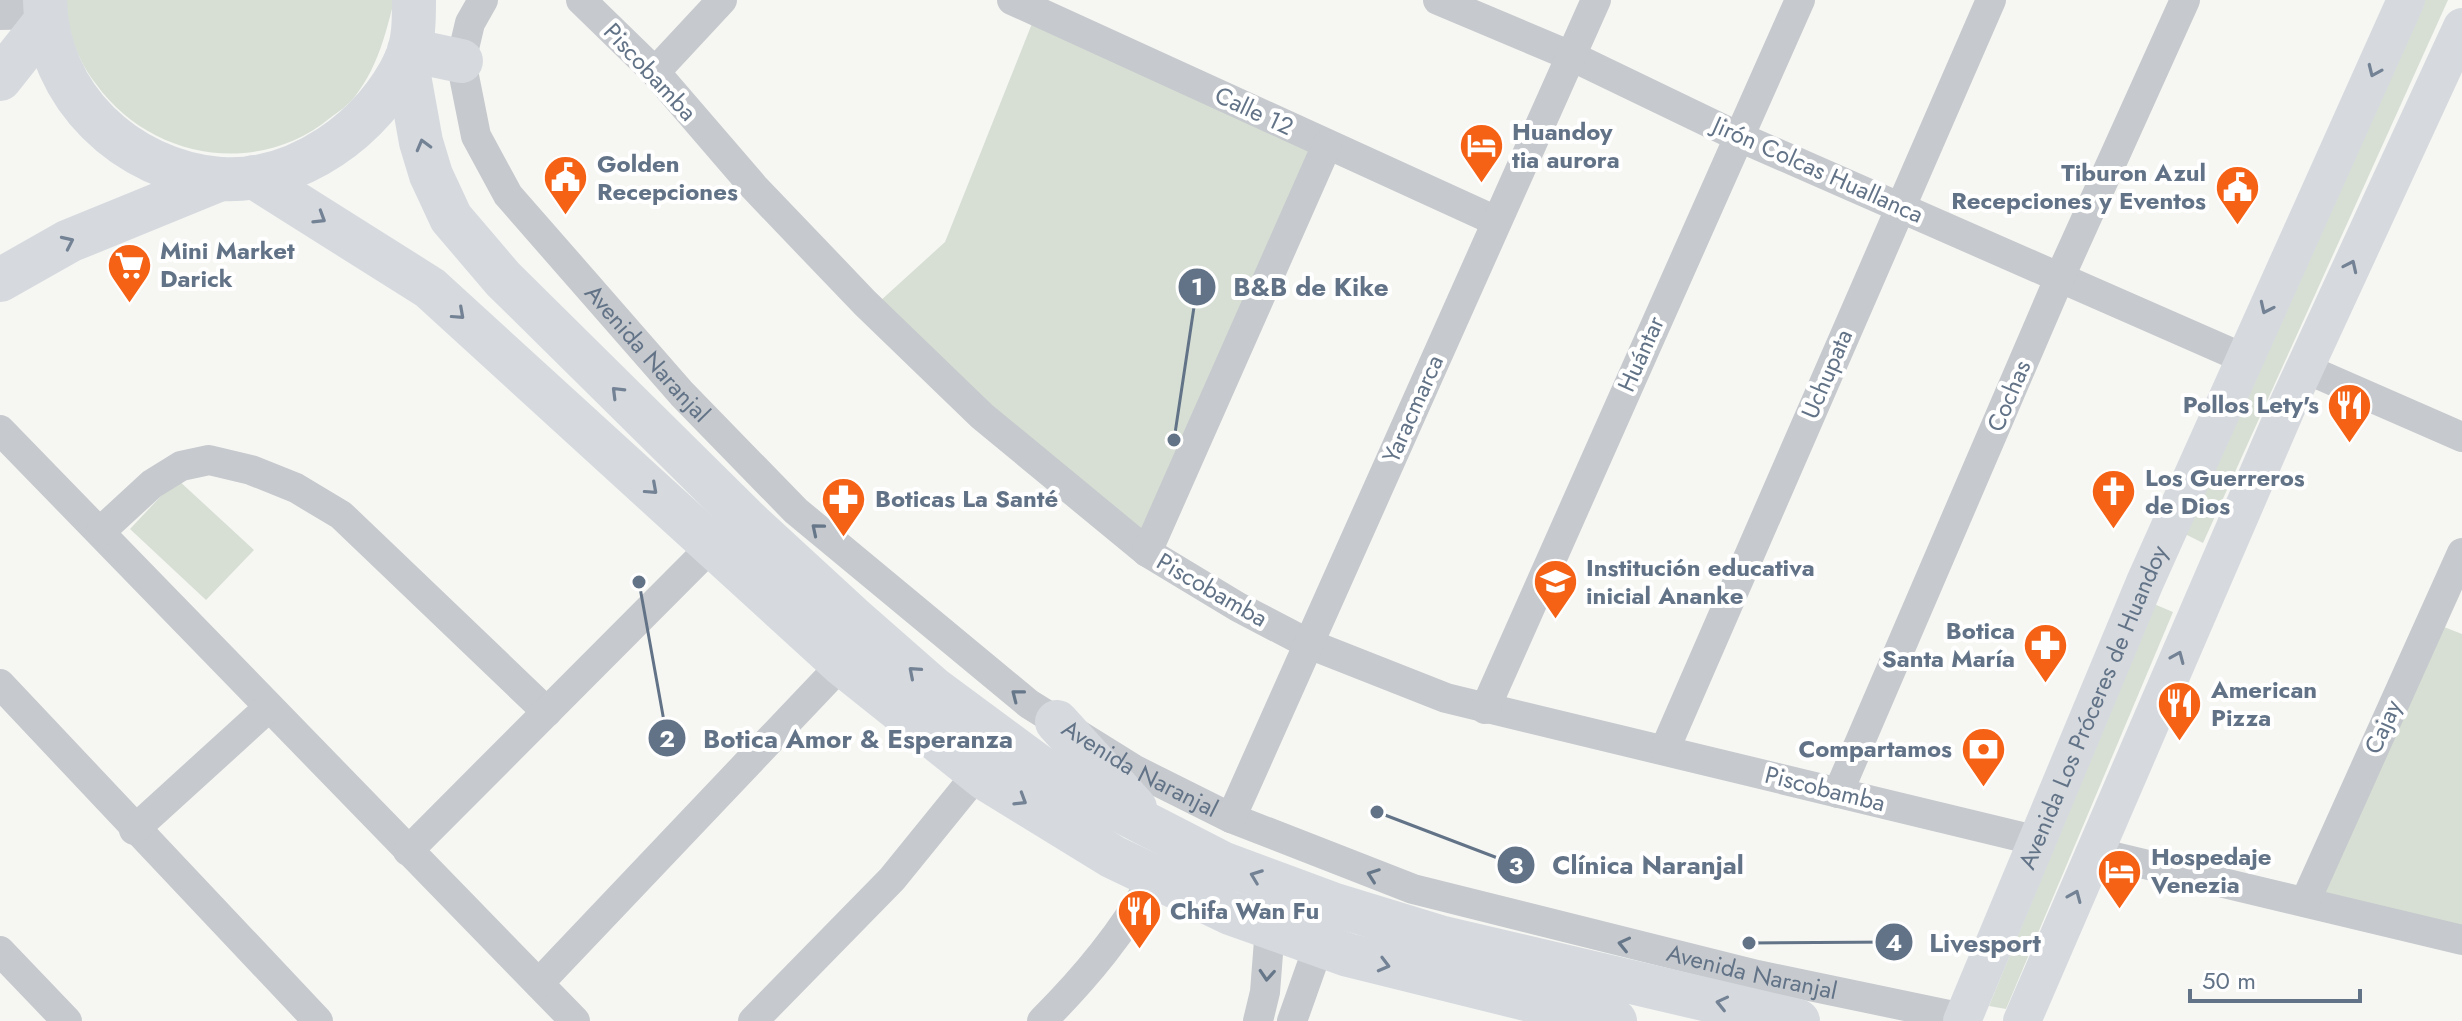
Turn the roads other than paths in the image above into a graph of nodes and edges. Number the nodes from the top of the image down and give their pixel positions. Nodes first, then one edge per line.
1 (414, 0) edge
2 (483, 0) edge
3 (581, 0) edge
4 (722, 0) edge
5 (1012, 0) edge
6 (1438, 0) edge
7 (1596, 0) edge
8 (1800, 0) edge
9 (1991, 0) edge
10 (2185, 0) edge
11 (2406, 0) edge
12 (45, 12) edge
13 (0, 15) edge
14 (2462, 27) edge
15 (408, 55) junction
16 (1571, 56) junction
17 (461, 61) junction
18 (655, 72) junction
19 (0, 79) edge
20 (1737, 136) junction
21 (1327, 145) junction
22 (238, 178) junction
23 (1900, 206) junction
24 (1496, 221) junction
25 (2059, 279) junction
26 (0, 280) edge
27 (2243, 358) junction
28 (2304, 368) junction
29 (0, 430) edge
30 (2462, 437) edge
31 (101, 531) junction
32 (714, 544) junction
33 (1147, 552) junction
34 (2462, 553) edge
35 (2145, 582) junction
36 (2200, 605) junction
37 (1309, 644) junction
38 (842, 664) junction
39 (4, 697) edge
40 (267, 709) junction
41 (1485, 709) junction
42 (547, 712) junction
43 (1057, 722) junction
44 (1665, 749) junction
45 (978, 773) junction
46 (1838, 793) junction
47 (1231, 818) junction
48 (1153, 828) junction
49 (134, 830) junction
50 (2038, 841) junction
51 (408, 851) junction
52 (2094, 852) junction
53 (1154, 877) junction
54 (2305, 902) junction
55 (1270, 928) junction
56 (2462, 940) edge
57 (1319, 945) junction
58 (2, 956) edge
59 (539, 983) junction
60 (1966, 1020) edge
61 (67, 1021) edge
62 (318, 1021) edge
63 (575, 1021) edge
64 (753, 1021) edge
65 (1042, 1021) edge
66 (1258, 1021) edge
67 (1292, 1021) edge
68 (1615, 1021) edge
69 (1798, 1021) edge
70 (2022, 1021) edge

1 - 15 highway
2 - 17 street, Avenida Naranjal
3 - 18 street, Piscobamba
4 - 18 street
5 - 21 street, Calle 12
6 - 16 street, Jirón Colcas Huallanca
7 - 16 street, Yaracmarca
8 - 20 street, Huántar
9 - 23 street, Uchupata
10 - 25 street, Cochas
11 -> 27 main road, Avenida Los Próceres de Huandoy
12 - 13 street
12 - 19 highway
12 - 22 highway
28 -> 14 main road
15 - 17 highway
15 - 22 highway
48 -> 15 highway, Avenida Naranjal
16 - 20 street, Jirón Colcas Huallanca
16 - 24 street, Yaracmarca
43 -> 17 street, Avenida Naranjal
18 - 33 street, Piscobamba
20 - 23 street, Jirón Colcas Huallanca
20 - 41 street, Huántar
21 - 24 street, Calle 12
21 - 33 street
26 -> 22 highway
22 -> 32 highway
23 - 25 street, Jirón Colcas Huallanca
23 - 44 street, Uchupata
24 - 37 street, Yaracmarca
25 - 27 street, Jirón Colcas Huallanca
25 - 46 street, Cochas
27 - 35 main road, Avenida Los Próceres de Huandoy
28 - 30 street
28 - 36 main road
29 - 31 street
31 - 40 street
31 - 42 street
32 - 38 highway
32 - 42 street
33 - 37 street, Piscobamba
34 - 54 street, Cajay
35 - 36 main road
35 - 50 main road, Avenida Los Próceres de Huandoy
52 -> 36 main road
37 - 41 street, Piscobamba
37 - 47 street, Yaracmarca
38 - 45 highway
38 - 59 street
39 - 49 street
40 - 49 street
40 - 51 street
41 - 44 street, Piscobamba
42 - 51 street
43 - 47 street, Avenida Naranjal
43 - 48 highway
44 - 46 street, Piscobamba
45 -> 53 highway
45 - 64 street
46 - 50 street, Piscobamba
60 -> 47 street, Avenida Naranjal
69 -> 48 highway, Avenida Naranjal
49 - 62 street
50 - 60 main road, Avenida Los Próceres de Huandoy
51 - 59 street
52 - 54 street
70 -> 52 main road
53 - 55 highway
53 - 65 street
54 - 56 street
55 - 57 highway
55 -> 66 street
57 - 67 street
57 -> 68 highway
58 - 61 street
59 - 63 street

